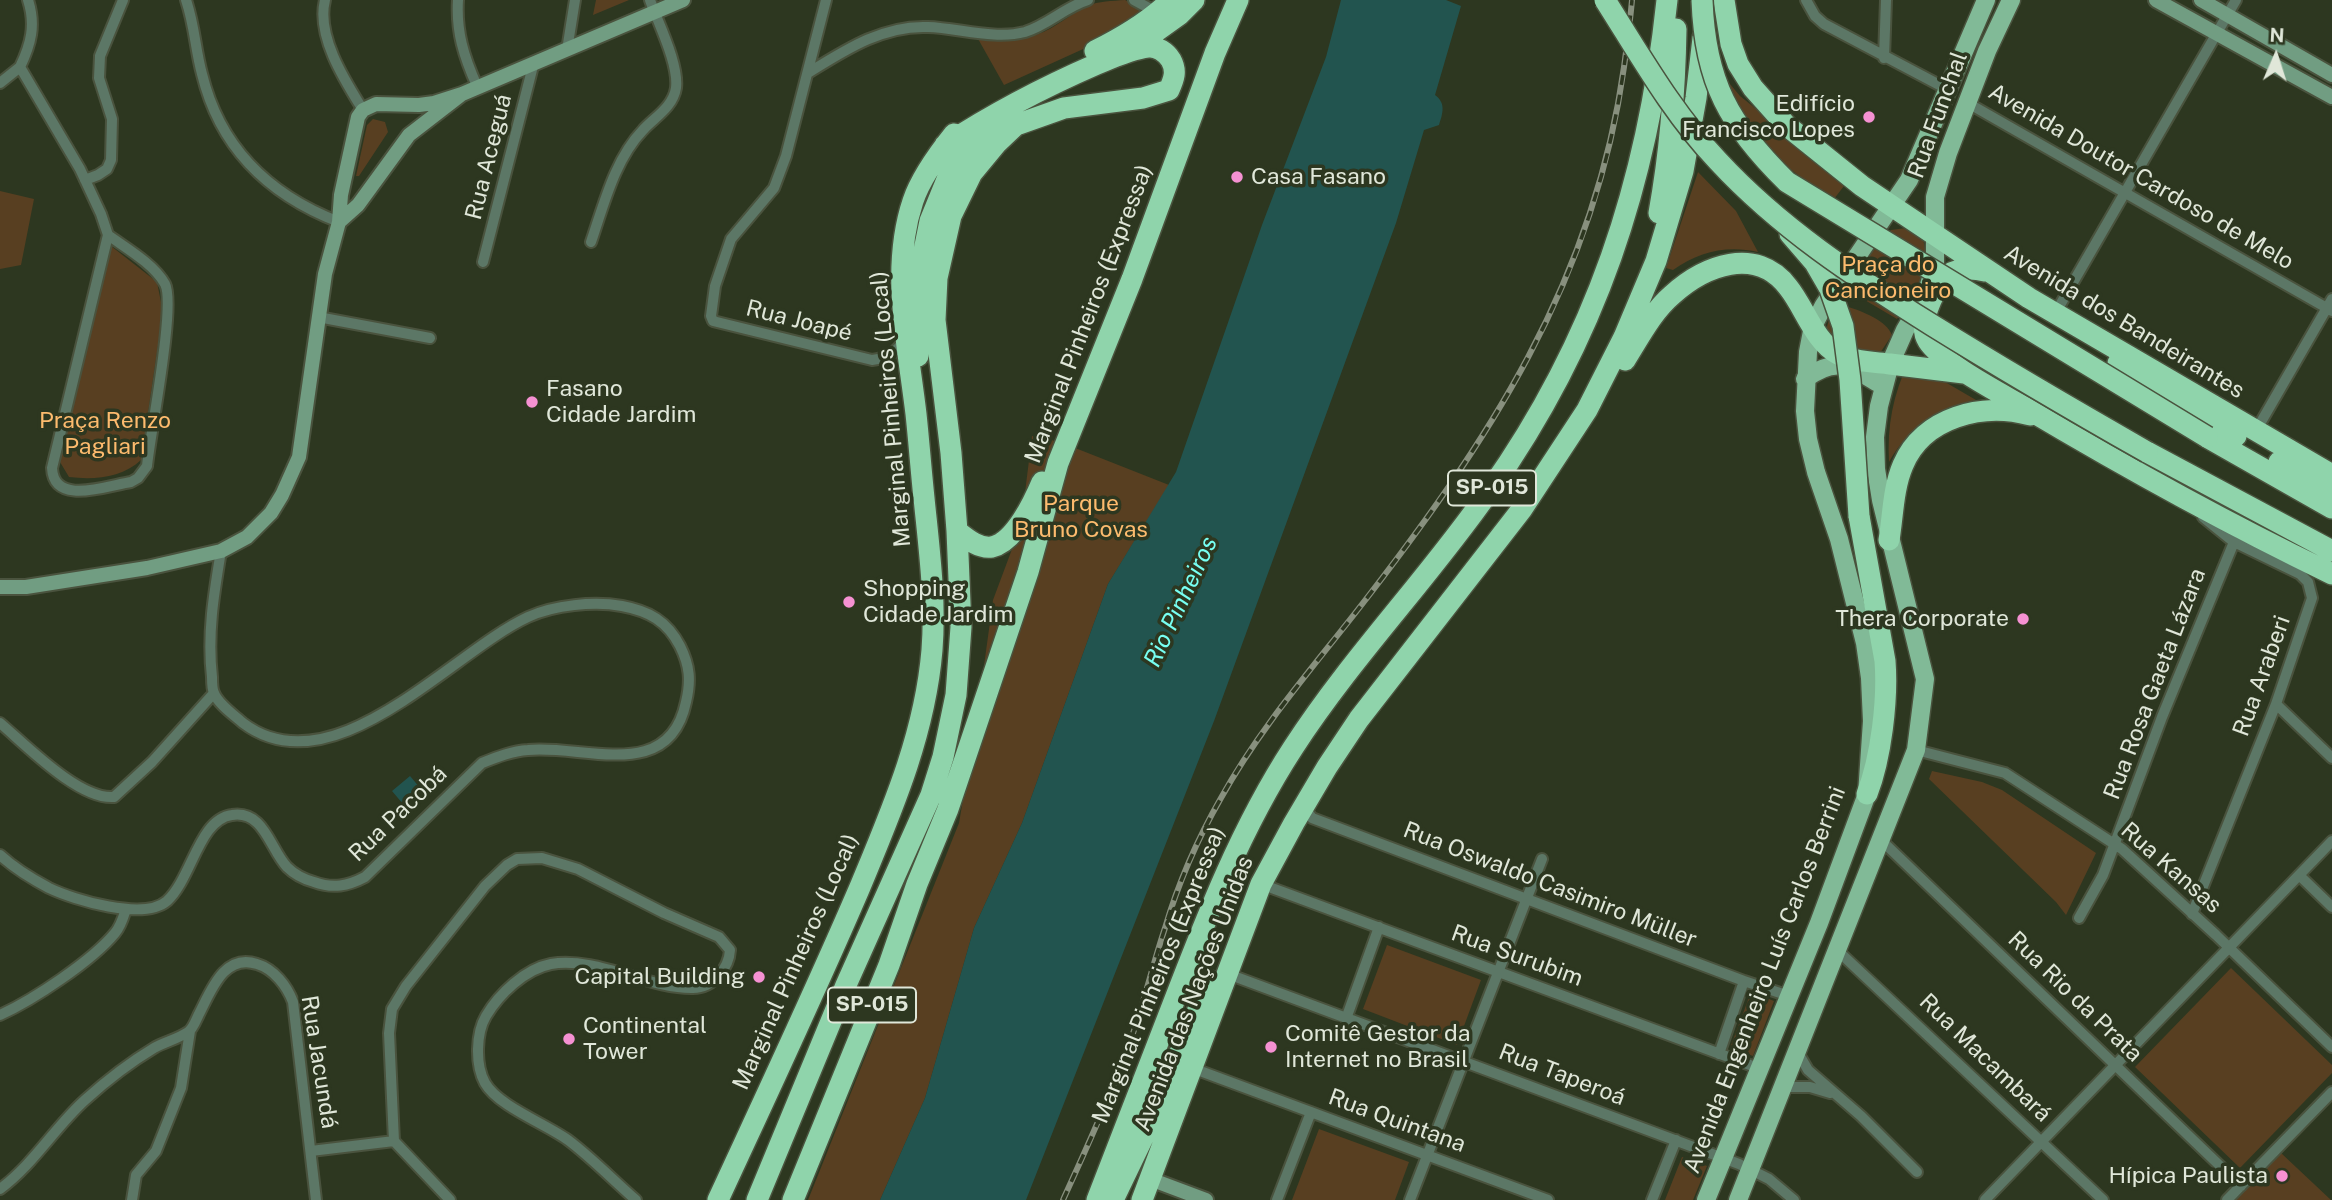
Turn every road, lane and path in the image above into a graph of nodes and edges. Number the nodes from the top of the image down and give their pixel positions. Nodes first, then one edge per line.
1 (28, 0) edge
2 (123, 0) edge
3 (186, 0) edge
4 (458, 0) edge
5 (575, 0) edge
6 (683, 0) edge
7 (826, 0) edge
8 (1088, 0) edge
9 (1134, 0) edge
10 (1194, 0) edge
11 (1238, 0) edge
12 (1605, 0) edge
13 (1669, 0) edge
14 (1705, 0) edge
15 (1724, 0) edge
16 (1806, 0) edge
17 (1886, 0) edge
18 (1986, 0) edge
19 (2011, 0) edge
20 (2156, 0) edge
21 (2201, 0) edge
22 (2236, 0) edge
23 (323, 2) edge
24 (1164, 6) edge
25 (652, 7) edge
26 (2227, 15) junction
27 (2217, 34) junction
28 (567, 50) junction
29 (1125, 52) junction
30 (1884, 58) junction
31 (534, 62) junction
32 (20, 67) junction
33 (808, 73) junction
34 (2332, 75) edge
35 (0, 83) edge
36 (477, 86) junction
37 (1947, 89) junction
38 (462, 93) junction
39 (2332, 97) edge
40 (1966, 102) junction
41 (393, 106) junction
42 (363, 110) junction
43 (1016, 125) junction
44 (409, 135) junction
45 (945, 145) junction
46 (85, 180) junction
47 (2126, 192) junction
48 (341, 195) junction
49 (358, 205) junction
50 (1893, 207) junction
51 (1777, 219) junction
52 (339, 222) junction
53 (108, 235) junction
54 (1935, 236) junction
55 (590, 242) dead end
56 (1860, 254) joint
57 (484, 262) dead end
58 (1990, 274) junction
59 (1644, 290) junction
60 (2029, 298) junction
61 (2330, 306) edge
62 (2056, 312) junction
63 (318, 317) junction
64 (1813, 326) junction
65 (430, 338) dead end
66 (906, 340) junction
67 (1890, 364) junction
68 (1967, 373) junction
69 (1805, 379) junction
70 (1883, 386) junction
71 (915, 409) junction
72 (1587, 410) junction
73 (2057, 427) junction
74 (1072, 428) junction
75 (2258, 433) junction
76 (2156, 457) junction
77 (2332, 475) edge
78 (2332, 493) edge
79 (2192, 505) junction
80 (2332, 508) edge
81 (957, 531) junction
82 (1889, 540) junction
83 (2234, 542) junction
84 (221, 551) junction
85 (2332, 551) edge
86 (2332, 562) edge
87 (2332, 575) edge
88 (0, 587) edge
89 (214, 693) junction
90 (2276, 704) junction
91 (0, 723) edge
92 (1916, 751) junction
93 (2332, 758) edge
94 (1867, 794) junction
95 (1306, 802) junction
96 (1294, 823) junction
97 (1880, 839) junction
98 (2332, 841) edge
99 (2116, 845) junction
100 (0, 855) edge
101 (1542, 859) dead end
102 (2299, 875) junction
103 (1261, 884) junction
104 (1527, 899) junction
105 (2332, 907) edge
106 (126, 909) junction
107 (2192, 914) junction
108 (2079, 918) dead end
109 (1379, 927) junction
110 (2229, 948) junction
111 (1836, 949) junction
112 (1499, 972) junction
113 (1228, 974) junction
114 (1744, 981) junction
115 (1789, 996) junction
116 (0, 1015) edge
117 (1347, 1016) junction
118 (190, 1031) junction
119 (2332, 1047) edge
120 (1796, 1049) junction
121 (1719, 1054) junction
122 (1464, 1061) junction
123 (2116, 1065) junction
124 (1192, 1068) junction
125 (1758, 1068) junction
126 (1781, 1087) junction
127 (2332, 1092) edge
128 (1837, 1097) junction
129 (1311, 1112) junction
130 (1675, 1140) junction
131 (394, 1141) junction
132 (2042, 1142) junction
133 (312, 1151) junction
134 (1428, 1155) junction
135 (1725, 1158) junction
136 (1750, 1169) junction
137 (1917, 1172) dead end
138 (1150, 1180) junction
139 (2241, 1186) junction
140 (0, 1189) edge
141 (132, 1200) edge
142 (316, 1200) edge
143 (450, 1200) edge
144 (636, 1200) edge
145 (718, 1200) edge
146 (757, 1200) edge
147 (793, 1200) edge
148 (1097, 1200) edge
149 (1113, 1200) edge
150 (1142, 1200) edge
151 (1206, 1200) edge
152 (1277, 1200) edge
153 (1410, 1200) edge
154 (1548, 1200) edge
155 (1652, 1200) edge
156 (1706, 1200) edge
157 (1738, 1200) edge
158 (1794, 1200) edge
159 (1985, 1200) edge
160 (2103, 1200) edge
161 (2227, 1200) edge

1 - 32 street
2 - 46 street
3 - 52 street
4 - 36 street
5 - 28 street
6 - 25 main road
7 - 33 street
8 - 33 street
9 - 24 street
10 - 29 highway
11 - 74 highway, Marginal Pinheiros (Expressa) / SP-015
12 - 51 highway, bridge
13 - 59 highway
13 - 148 highway, Marginal Pinheiros (Expressa) / SP-015
14 - 59 highway, Avenida das Nações Unidas
14 - 80 highway, bridge
15 - 50 highway, Avenida dos Bandeirantes
16 - 30 street
17 - 30 street
18 - 37 main road, Rua Funchal
19 - 40 main road, Rua Funchal
20 - 27 main road
21 - 26 main road
22 - 26 street
23 - 42 street
24 - 45 highway, Marginal Pinheiros (Local)
25 - 28 main road
25 - 55 street
26 - 27 street
26 - 34 main road
27 - 39 main road
27 - 47 street
28 - 31 main road
29 - 43 highway
29 - 45 highway
30 - 37 street
31 - 36 main road
31 - 57 street, Rua Aceguá
32 - 35 street
32 - 46 street
33 - 66 street, Rua Joapé
36 - 38 main road
37 - 50 main road, Rua Funchal
38 - 41 main road
38 - 44 main road
40 - 47 street, Avenida Doutor Cardoso de Melo
40 - 54 main road, Rua Funchal
41 - 42 main road
41 - 44 main road
42 - 48 main road
43 - 71 highway
43 - 81 highway
44 - 49 main road
45 - 66 highway, Marginal Pinheiros (Local)
46 - 53 street
47 - 61 street, Avenida Doutor Cardoso de Melo
47 - 62 street
48 - 49 main road
48 - 52 main road
49 - 52 main road
50 - 54 highway, Avenida dos Bandeirantes
50 - 56 main road, Rua Funchal
51 - 76 highway, bridge
51 - 94 highway, bridge
52 - 63 main road
53 - 53 street
54 - 58 highway, Avenida dos Bandeirantes
54 - 67 main road, Rua Funchal
56 - 64 main road, Avenida Engenheiro Luís Carlos Berrini
58 - 60 highway, Avenida dos Bandeirantes
58 - 68 highway
59 - 72 highway, Avenida das Nações Unidas
60 - 62 highway, Avenida dos Bandeirantes
60 - 78 highway
61 - 75 street
62 - 75 highway, Avenida dos Bandeirantes
63 - 65 street
63 - 84 main road
64 - 67 highway
64 - 69 main road, Avenida Engenheiro Luís Carlos Berrini
64 - 72 highway
66 - 71 highway, Marginal Pinheiros (Local)
67 - 68 highway
67 - 70 main road, Rua Funchal
68 - 73 highway
69 - 70 main road
69 - 94 main road, Avenida Engenheiro Luís Carlos Berrini
70 - 82 main road
71 - 145 highway, Marginal Pinheiros (Local)
72 - 95 highway, Avenida das Nações Unidas
73 - 79 highway
73 - 82 highway
74 - 81 highway
74 - 147 highway, Marginal Pinheiros (Expressa) / SP-015
75 - 77 highway, Avenida dos Bandeirantes
76 - 85 highway
76 - 86 highway
79 - 83 street, Rua Araberi
79 - 87 highway
81 - 146 highway
82 - 92 main road
83 - 90 street, Rua Araberi
83 - 99 street, Rua Rosa Gaeta Lázara
84 - 88 main road
84 - 89 street
89 - 91 street
89 - 106 street, Rua Pacobá
90 - 93 street
90 - 107 street, Rua Araberi
92 - 97 main road
92 - 99 street, Rua Kansas
94 - 115 main road, Avenida Engenheiro Luís Carlos Berrini
95 - 96 highway, Avenida das Nações Unidas
95 - 104 street, Rua Oswaldo Casimiro Müller
96 - 103 highway, Avenida das Nações Unidas
96 - 149 highway
97 - 111 main road
97 - 123 street, Rua Rio da Prata
98 - 102 street
99 - 107 street, Rua Kansas
99 - 108 street, Rua Rosa Gaeta Lázara
100 - 106 street, Rua Pacobá
101 - 104 street
102 - 105 street
102 - 110 street
103 - 109 street, Rua Surubim
103 - 113 highway, Avenida das Nações Unidas
104 - 112 street
104 - 114 street, Rua Oswaldo Casimiro Müller
106 - 116 street
107 - 110 street, Rua Kansas
109 - 112 street, Rua Surubim
109 - 117 street
110 - 119 street, Rua Kansas
110 - 123 street
111 - 120 main road
111 - 132 street, Rua Macambará
112 - 121 street, Rua Surubim
112 - 122 street
113 - 117 street, Rua Taperoá
113 - 124 highway, Avenida das Nações Unidas
114 - 115 street, Rua Oswaldo Casimiro Müller
114 - 121 street
115 - 125 main road, Avenida Engenheiro Luís Carlos Berrini
117 - 122 street, Rua Taperoá
118 - 133 street, Rua Jacundá
118 - 140 street
118 - 141 street, Rua Jacundá
120 - 126 main road
120 - 128 street
121 - 125 street, Rua Surubim
122 - 130 street, Rua Taperoá
122 - 134 street
123 - 132 street
123 - 139 street, Rua Rio da Prata
124 - 129 street, Rua Quintana
124 - 138 highway, Avenida das Nações Unidas
125 - 135 main road, Avenida Engenheiro Luís Carlos Berrini
126 - 128 street
126 - 136 main road
127 - 139 street
128 - 137 street
129 - 134 street, Rua Quintana
129 - 152 street
130 - 135 street, Rua Taperoá
130 - 155 street
131 - 133 street
131 - 143 street
131 - 144 street
132 - 159 street
132 - 160 street, Rua Macambará
133 - 142 street, Rua Jacundá
134 - 153 street
134 - 154 street, Rua Quintana
135 - 136 street, Rua Taperoá
135 - 156 main road, Avenida Engenheiro Luís Carlos Berrini
136 - 157 main road
136 - 158 street, Rua Taperoá
138 - 150 highway, Avenida das Nações Unidas
138 - 151 main road
139 - 161 street

